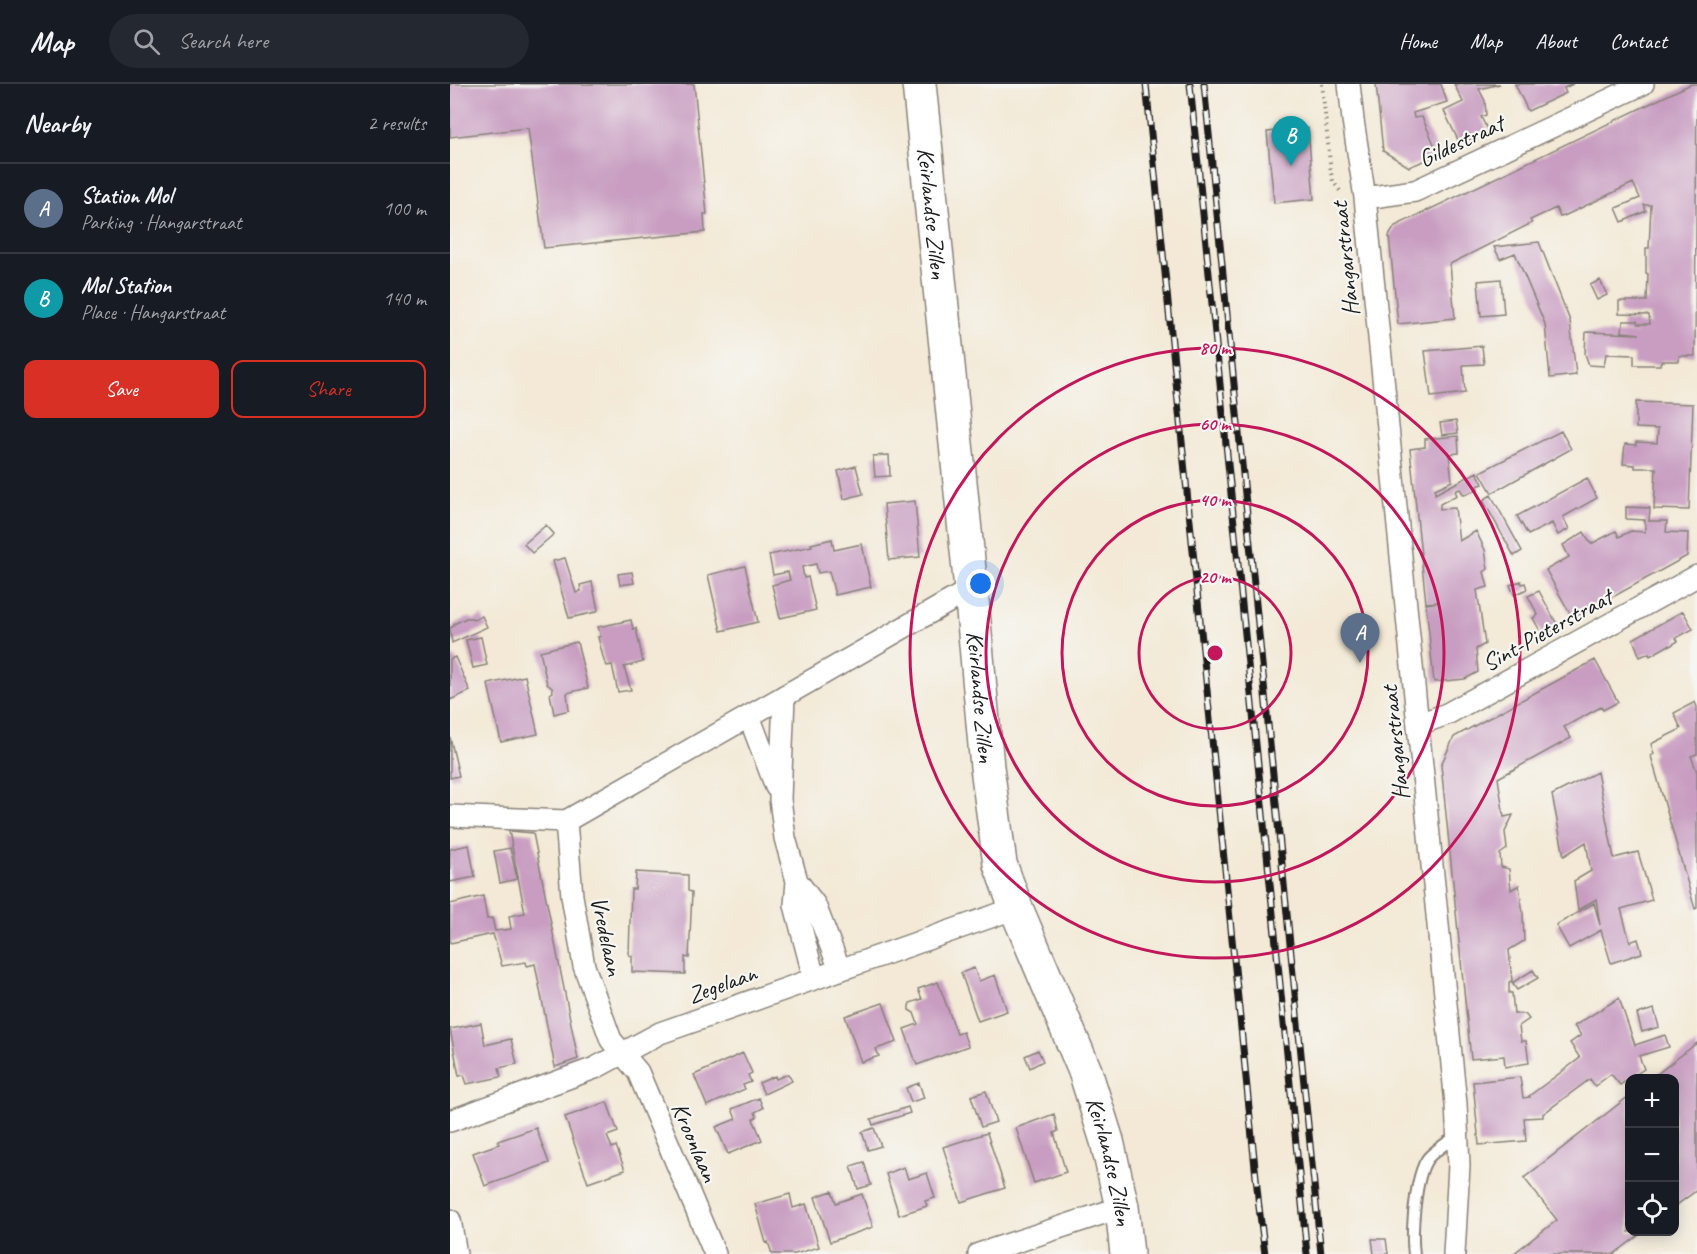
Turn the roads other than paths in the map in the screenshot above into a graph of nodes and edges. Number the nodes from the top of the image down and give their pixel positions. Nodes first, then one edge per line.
1 (919, 84) edge
2 (1349, 84) edge
3 (1641, 84) edge
4 (1365, 198) junction
5 (1697, 576) edge
6 (971, 589) junction
7 (784, 696) junction
8 (748, 716) junction
9 (1419, 724) junction
10 (780, 799) junction
11 (450, 816) edge
12 (566, 821) junction
13 (797, 881) junction
14 (1016, 908) junction
15 (840, 970) junction
16 (814, 978) junction
17 (622, 1055) junction
18 (450, 1122) edge
19 (1458, 1135) junction
20 (1122, 1207) junction
21 (450, 1220) edge
22 (456, 1254) edge
23 (714, 1254) edge
24 (979, 1254) edge
25 (1127, 1254) edge
26 (1414, 1254) edge
27 (1454, 1254) edge

1 - 6 main road, Keirlandse Zillen
2 - 4 street, Hangarstraat
3 - 4 street, Gildestraat
4 - 9 street, Hangarstraat
5 - 9 street, Sint-Pieterstraat
6 - 7 street
6 - 14 main road, Keirlandse Zillen
7 - 8 street
7 - 10 street
8 - 10 street
8 - 12 street
9 - 19 street, Hangarstraat
10 - 13 street
11 - 12 street
12 - 17 street, Vredelaan
13 - 15 street
13 - 16 street
14 - 15 street, Zegelaan
14 - 20 main road, Keirlandse Zillen
15 - 16 street, Zegelaan
16 - 17 street, Zegelaan
17 - 18 street, Zegelaan
17 - 23 street, Kroonlaan
19 - 26 lane
19 - 27 street, Hangarstraat
20 - 24 street
20 - 25 main road, Keirlandse Zillen
21 - 22 street

